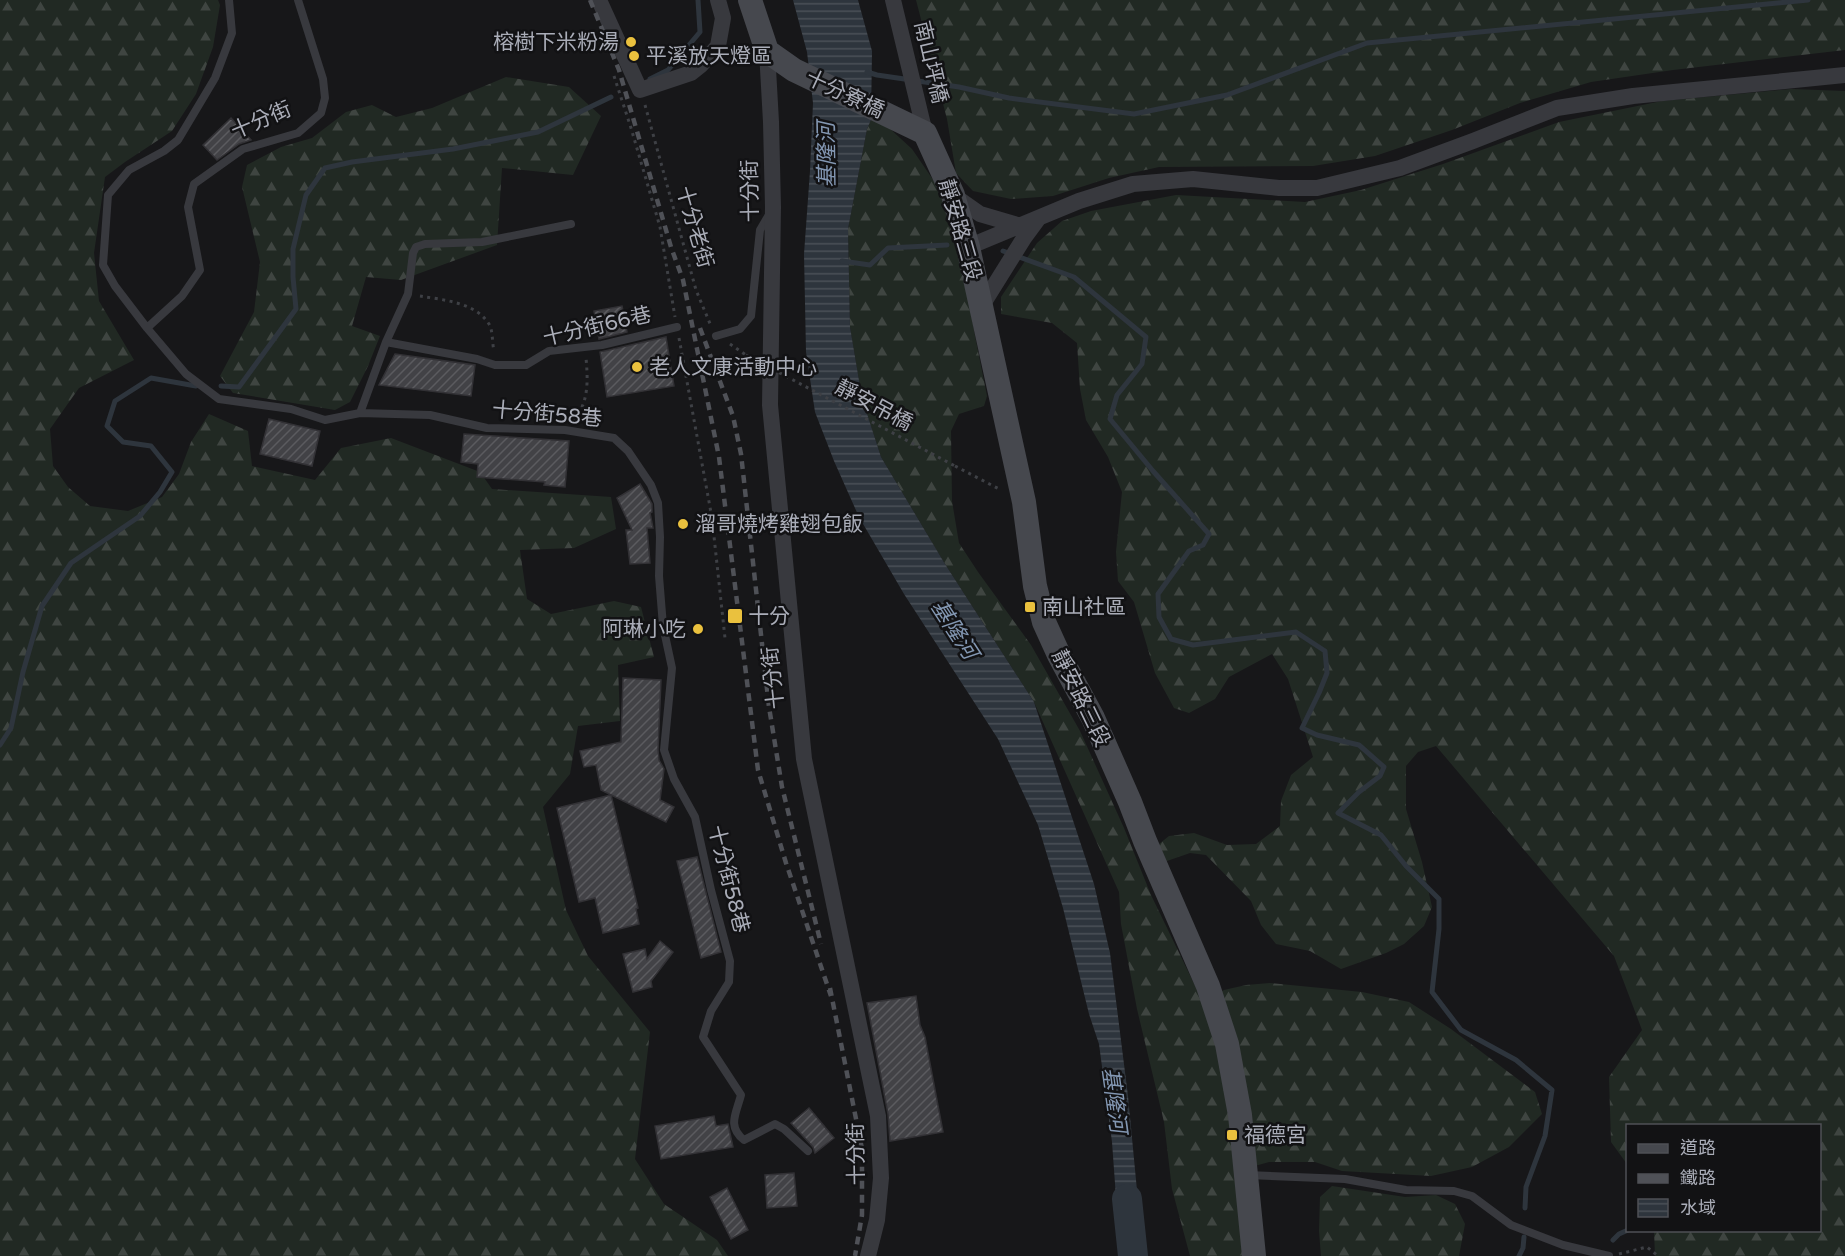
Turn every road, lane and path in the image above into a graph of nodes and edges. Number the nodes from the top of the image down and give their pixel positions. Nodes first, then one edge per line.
1 (229, 0) edge
2 (298, 0) edge
3 (599, 0) edge
4 (718, 0) edge
5 (750, 0) edge
6 (893, 0) edge
7 (767, 51) junction
8 (1845, 75) edge
9 (640, 90) junction
10 (925, 133) junction
11 (953, 195) junction
12 (773, 207) junction
13 (1039, 218) junction
14 (571, 224) dead end
15 (1021, 226) junction
16 (968, 247) junction
17 (408, 294) junction
18 (981, 307) junction
19 (677, 327) dead end
20 (147, 328) junction
21 (716, 336) junction
22 (386, 342) junction
23 (585, 347) junction
24 (495, 365) junction
25 (360, 413) junction
26 (565, 430) junction
27 (1024, 502) junction
28 (808, 1151) dead end
29 (1247, 1175) junction
30 (868, 1256) edge
31 (1254, 1256) edge
32 (1610, 1256) edge
33 (1658, 1256) edge

1 - 20 lane
2 - 20 lane, 十分街
3 - 9 street
4 - 9 street
5 - 7 main road
6 - 10 street, 南山坪橋
7 - 10 main road, 十分寮橋
7 - 12 street, 十分街
8 - 13 street
9 - 21 path, 十分老街
10 - 11 main road, 靜安路三段
11 - 15 street
11 - 16 main road, 靜安路三段
12 - 21 lane
12 - 30 street, 十分街
13 - 15 street
13 - 18 street
14 - 17 lane
15 - 16 street
16 - 18 main road, 靜安路三段
17 - 22 lane
17 - 24 path
18 - 27 main road, 靜安路三段
19 - 23 lane, 十分街66巷
20 - 25 lane, 十分街58巷
21 - 27 path, 靜安吊橋, bridge
22 - 24 lane, 十分街66巷
22 - 25 lane
23 - 24 lane, 十分街66巷
23 - 26 path
25 - 26 lane, 十分街58巷
26 - 28 lane, 十分街58巷
27 - 29 main road, 靜安路三段
29 - 31 main road, 靜安路三段
29 - 32 lane
32 - 33 path

